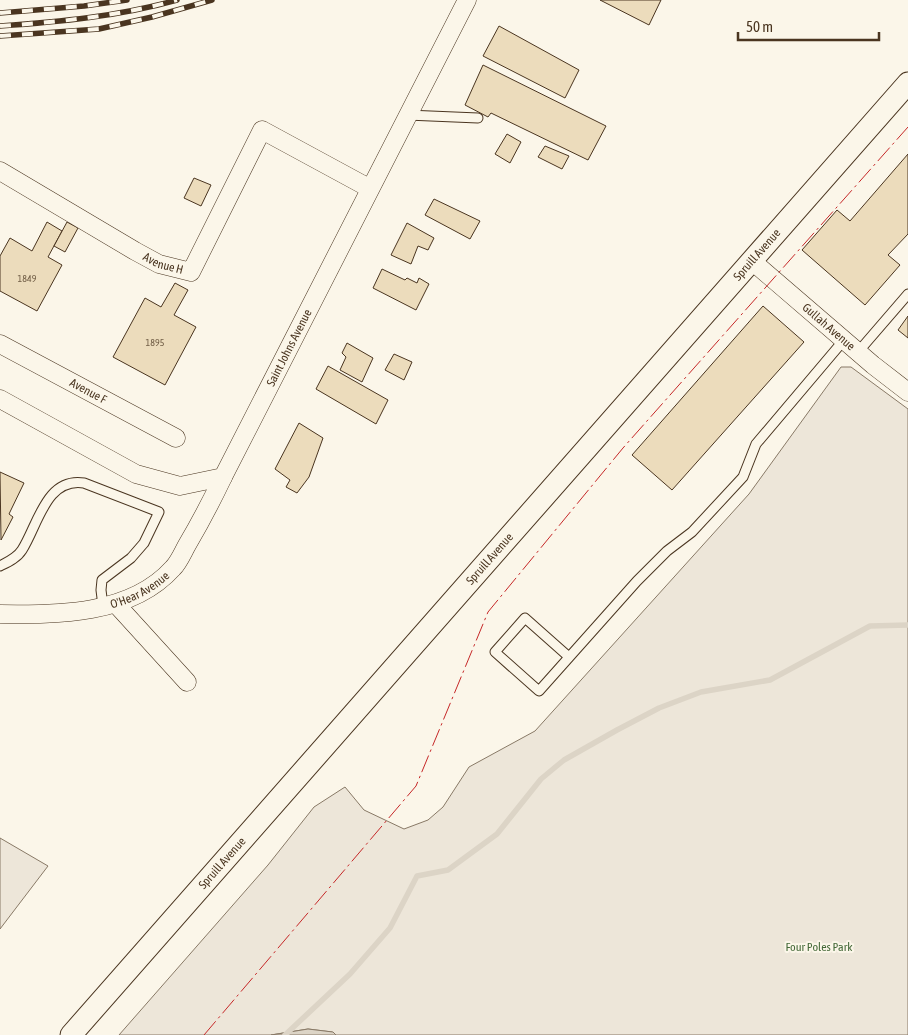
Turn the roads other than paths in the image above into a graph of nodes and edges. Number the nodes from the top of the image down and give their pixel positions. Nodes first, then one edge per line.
1 (467, 0) edge
2 (908, 83) edge
3 (407, 115) junction
4 (478, 118) dead end
5 (0, 170) edge
6 (369, 188) junction
7 (752, 260) junction
8 (908, 294) edge
9 (844, 340) junction
10 (0, 344) edge
11 (858, 352) junction
12 (908, 392) edge
13 (0, 399) edge
14 (176, 438) dead end
15 (223, 477) junction
16 (0, 566) edge
17 (110, 605) junction
18 (0, 614) edge
19 (569, 657) junction
20 (186, 682) dead end
21 (71, 1035) edge

1 - 3 street, Saint Johns Avenue
2 - 7 street, Spruill Avenue
3 - 4 lane
3 - 6 street, Saint Johns Avenue
5 - 6 street, Avenue H
6 - 15 street, Saint Johns Avenue
7 - 9 street, Gullah Avenue
7 - 21 street, Spruill Avenue
8 - 11 lane
9 - 11 street, Gullah Avenue
9 - 19 lane
10 - 14 street, Avenue F
11 - 12 street, Gullah Avenue
13 - 15 street
15 - 17 street, O'Hear Avenue
16 - 17 lane
17 - 18 street, O'Hear Avenue
17 - 20 street
19 - 19 lane

